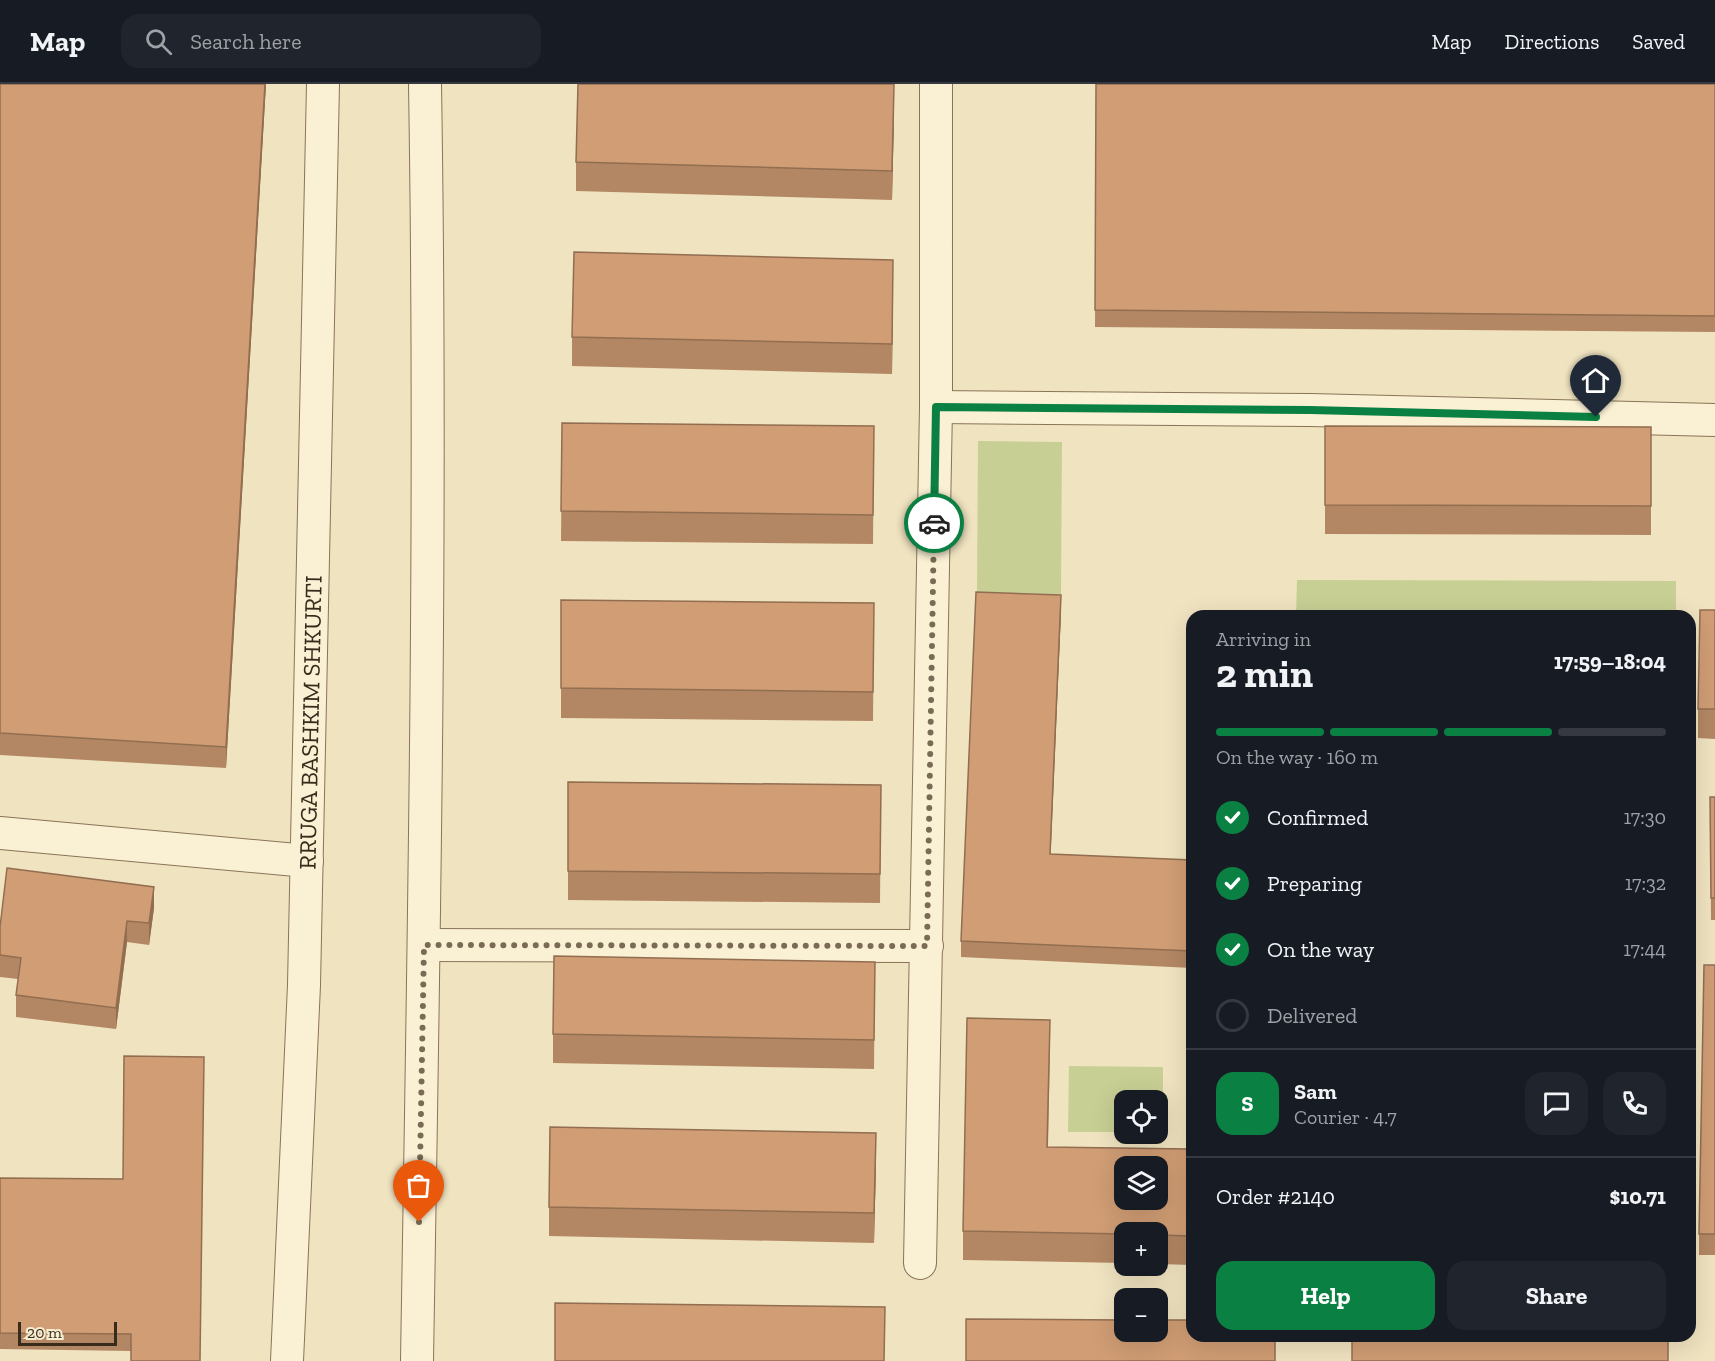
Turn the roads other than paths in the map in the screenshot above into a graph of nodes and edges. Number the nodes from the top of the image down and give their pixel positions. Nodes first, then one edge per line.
1 (323, 84) edge
2 (425, 84) edge
3 (936, 84) edge
4 (936, 407) junction
5 (1715, 420) edge
6 (0, 833) edge
7 (307, 861) junction
8 (424, 945) junction
9 (927, 946) junction
10 (920, 1263) dead end
11 (287, 1361) edge
12 (417, 1361) edge

1 - 7 street, RRUGA BASHKIM SHKURTI
2 - 8 street
3 - 4 street
4 - 5 street
4 - 9 street
6 - 7 street
7 - 11 street, RRUGA BASHKIM SHKURTI
8 - 9 street
8 - 12 street
9 - 10 street

